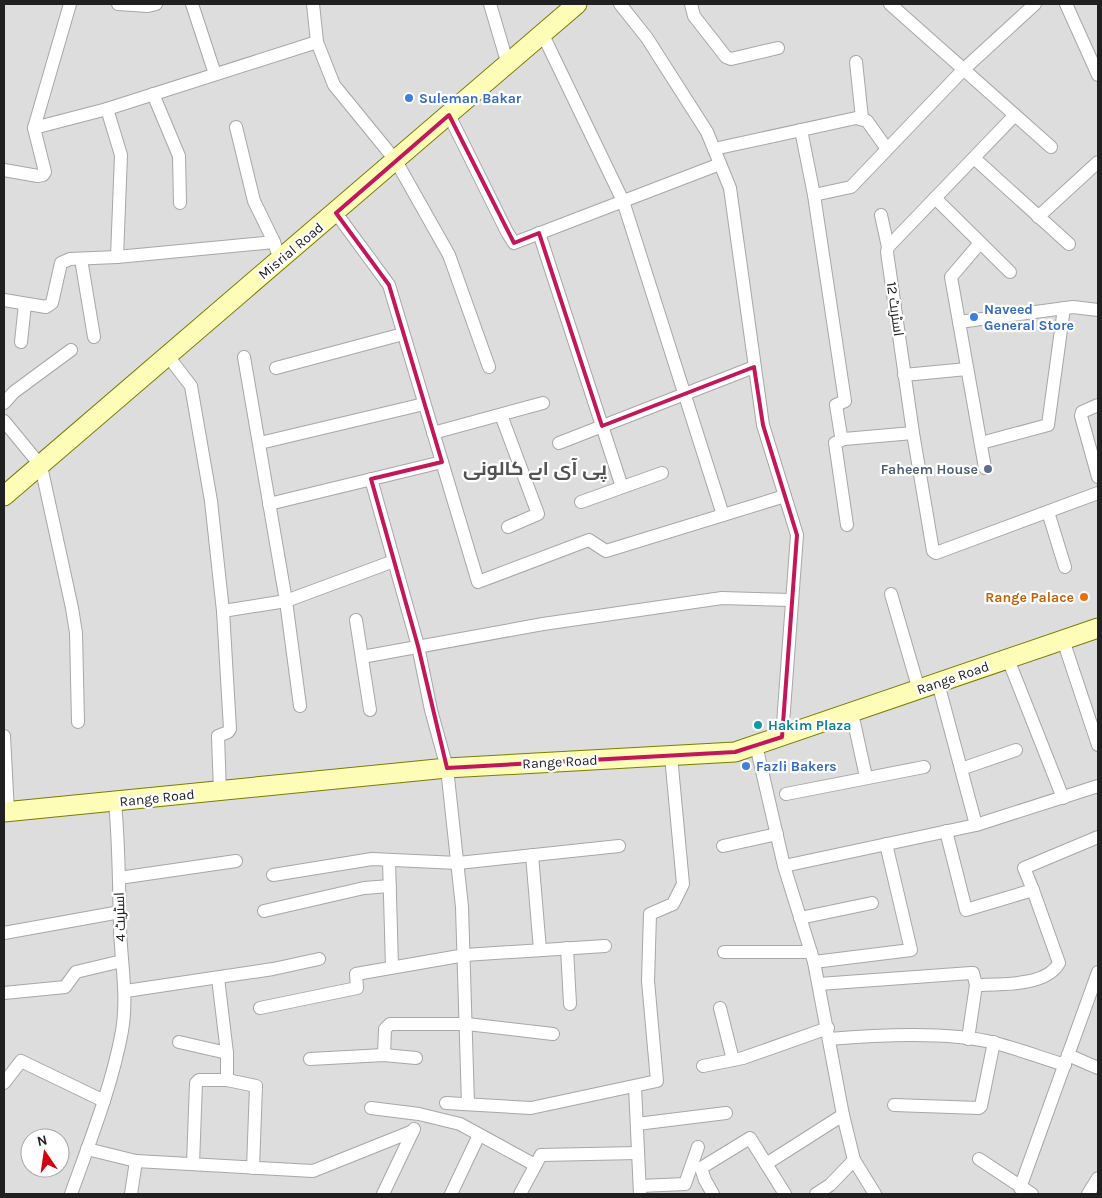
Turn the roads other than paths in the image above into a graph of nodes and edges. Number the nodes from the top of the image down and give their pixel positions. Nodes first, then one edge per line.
1 (70, 4) edge
2 (118, 4) edge
3 (156, 4) edge
4 (192, 4) edge
5 (313, 4) edge
6 (490, 4) edge
7 (577, 4) edge
8 (620, 4) edge
9 (691, 4) edge
10 (890, 4) edge
11 (1035, 4) edge
12 (1066, 4) edge
13 (543, 35) junction
14 (317, 42) junction
15 (778, 48) dead end
16 (856, 62) dead end
17 (508, 64) junction
18 (963, 70) junction
19 (215, 74) junction
20 (1098, 75) edge
21 (153, 94) junction
22 (107, 109) junction
23 (449, 115) junction
24 (1015, 115) junction
25 (862, 118) junction
26 (236, 127) dead end
27 (34, 128) junction
28 (801, 130) junction
29 (1052, 147) dead end
30 (714, 149) junction
31 (887, 149) junction
32 (974, 158) junction
33 (396, 161) junction
34 (1098, 162) edge
35 (720, 164) junction
36 (4, 170) edge
37 (814, 195) junction
38 (935, 198) junction
39 (623, 201) junction
40 (180, 203) dead end
41 (336, 213) junction
42 (881, 215) dead end
43 (1038, 217) junction
44 (539, 233) junction
45 (274, 242) junction
46 (980, 243) junction
47 (1069, 244) dead end
48 (888, 247) junction
49 (117, 257) junction
50 (81, 259) junction
51 (280, 260) junction
52 (1010, 272) dead end
53 (4, 300) edge
54 (25, 304) junction
55 (1064, 308) junction
56 (1098, 310) edge
57 (959, 322) junction
58 (403, 334) junction
59 (94, 337) dead end
60 (21, 342) dead end
61 (71, 350) dead end
62 (168, 356) junction
63 (244, 357) dead end
64 (489, 367) dead end
65 (754, 367) junction
66 (276, 368) dead end
67 (967, 369) junction
68 (904, 375) junction
69 (683, 394) junction
70 (4, 403) edge
71 (544, 403) dead end
72 (424, 404) junction
73 (1098, 405) edge
74 (500, 415) junction
75 (4, 421) edge
76 (602, 426) junction
77 (433, 433) junction
78 (913, 433) junction
79 (844, 439) junction
80 (559, 442) dead end
81 (981, 442) junction
82 (260, 444) junction
83 (442, 462) junction
84 (41, 466) junction
85 (986, 468) dead end
86 (1097, 470) edge
87 (662, 473) dead end
88 (371, 479) junction
89 (622, 487) junction
90 (1098, 493) edge
91 (4, 496) edge
92 (785, 496) junction
93 (581, 502) dead end
94 (269, 504) junction
95 (1048, 512) junction
96 (723, 515) junction
97 (847, 525) dead end
98 (508, 527) dead end
99 (394, 561) junction
100 (1065, 567) dead end
101 (891, 594) dead end
102 (791, 600) junction
103 (286, 601) junction
104 (223, 611) junction
105 (356, 620) dead end
106 (1098, 628) edge
107 (1063, 640) junction
108 (418, 646) junction
109 (362, 656) junction
110 (1008, 659) junction
111 (938, 683) junction
112 (919, 690) junction
113 (300, 706) dead end
114 (370, 710) dead end
115 (852, 713) junction
116 (78, 722) dead end
117 (4, 736) edge
118 (782, 737) junction
119 (756, 745) junction
120 (1098, 745) edge
121 (1016, 750) dead end
122 (671, 756) junction
123 (924, 767) dead end
124 (447, 768) junction
125 (961, 769) junction
126 (866, 777) junction
127 (1098, 786) edge
128 (220, 792) junction
129 (786, 794) dead end
130 (1063, 798) junction
131 (115, 802) junction
132 (6, 812) edge
133 (976, 825) junction
134 (946, 831) junction
135 (777, 834) junction
136 (1098, 837) edge
137 (886, 844) junction
138 (619, 846) dead end
139 (723, 846) dead end
140 (532, 855) junction
141 (236, 861) dead end
142 (389, 861) junction
143 (458, 864) junction
144 (784, 866) junction
145 (273, 875) dead end
146 (119, 878) junction
147 (390, 886) junction
148 (1033, 890) junction
149 (872, 903) dead end
150 (264, 910) dead end
151 (120, 912) junction
152 (800, 918) junction
153 (4, 933) edge
154 (606, 946) dead end
155 (567, 948) junction
156 (540, 950) junction
157 (724, 952) dead end
158 (465, 955) junction
159 (813, 957) junction
160 (319, 959) dead end
161 (122, 961) junction
162 (392, 967) junction
163 (1098, 972) edge
164 (218, 978) junction
165 (819, 984) junction
166 (976, 985) junction
167 (126, 991) junction
168 (4, 993) edge
169 (570, 1004) dead end
170 (260, 1008) dead end
171 (720, 1008) dead end
172 (466, 1024) junction
173 (828, 1033) junction
174 (553, 1034) dead end
175 (968, 1039) junction
176 (179, 1042) dead end
177 (994, 1042) junction
178 (227, 1053) junction
179 (384, 1055) junction
180 (416, 1058) dead end
181 (310, 1059) dead end
182 (733, 1060) junction
183 (1066, 1060) junction
184 (703, 1066) dead end
185 (1098, 1068) edge
186 (227, 1080) junction
187 (4, 1083) edge
188 (635, 1087) junction
189 (104, 1101) junction
190 (446, 1103) dead end
191 (468, 1104) junction
192 (894, 1105) dead end
193 (371, 1108) dead end
194 (726, 1113) dead end
195 (419, 1114) junction
196 (843, 1115) junction
197 (637, 1124) junction
198 (413, 1131) junction
199 (480, 1135) junction
200 (698, 1147) dead end
201 (87, 1149) junction
202 (638, 1153) junction
203 (979, 1159) dead end
204 (854, 1160) junction
205 (136, 1162) junction
206 (193, 1164) junction
207 (766, 1164) junction
208 (535, 1165) junction
209 (253, 1168) junction
210 (1098, 1178) edge
211 (1020, 1188) junction
212 (640, 1190) edge
213 (71, 1194) edge
214 (131, 1194) edge
215 (383, 1194) edge
216 (451, 1194) edge
217 (520, 1194) edge
218 (713, 1194) edge
219 (785, 1194) edge
220 (816, 1194) edge
221 (875, 1194) edge
222 (1032, 1194) edge
223 (1088, 1194) edge

1 - 27 street
2 - 3 street
4 - 19 street
5 - 14 street
6 - 17 street
7 - 13 main road, Misrial Road
8 - 30 street
9 - 15 street
10 - 18 street
11 - 18 street
12 - 20 street
13 - 17 main road, Misrial Road
13 - 39 street
14 - 19 street
14 - 33 street
16 - 25 street
17 - 23 main road, Misrial Road
18 - 24 street
18 - 31 street
19 - 21 street
21 - 22 street
21 - 40 street
22 - 27 street
22 - 49 street
23 - 33 main road, Misrial Road
23 - 44 street
24 - 29 street
24 - 32 street
25 - 28 street
25 - 31 street
26 - 45 street
27 - 36 street
28 - 30 street
28 - 37 street
30 - 35 street
31 - 37 street
32 - 38 street
32 - 43 street
33 - 41 main road, Misrial Road
33 - 64 street
34 - 43 street
35 - 39 street
35 - 65 street
37 - 79 street
38 - 46 street
38 - 48 street
39 - 44 street
39 - 69 street
41 - 51 main road, Misrial Road
41 - 58 street
42 - 48 street, اسٹریٹ 12
43 - 47 street
44 - 76 street
45 - 49 street
45 - 51 street
46 - 52 street
46 - 57 street
48 - 68 street, اسٹریٹ 12
49 - 50 street
50 - 54 street
50 - 59 street
51 - 62 main road, Misrial Road
53 - 54 street
54 - 60 street
55 - 56 street
55 - 57 street
55 - 81 street
57 - 67 street
58 - 66 street
58 - 72 street
61 - 70 street
62 - 84 main road, Misrial Road
62 - 104 street
63 - 82 street
65 - 69 street
65 - 92 street
67 - 68 street
67 - 81 street
68 - 78 street, اسٹریٹ 12
69 - 76 street
69 - 96 street
71 - 74 street
72 - 77 street
72 - 82 street
73 - 86 street
74 - 77 street
74 - 98 street
75 - 84 street
76 - 80 street
76 - 89 street
77 - 83 street
78 - 79 street
78 - 95 street, اسٹریٹ 12
79 - 97 street
81 - 85 street
82 - 94 street
83 - 88 street
83 - 96 street
84 - 91 main road, Misrial Road
84 - 116 street
87 - 89 street
88 - 94 street
88 - 99 street
89 - 93 street
90 - 95 street
92 - 96 street
92 - 102 street
94 - 103 street
95 - 100 street
99 - 103 street
99 - 108 street
101 - 112 street
102 - 108 street
102 - 118 street
103 - 104 street
103 - 113 street
104 - 128 street
105 - 109 street
106 - 107 main road, Range Road
107 - 110 main road, Range Road
107 - 120 street
108 - 109 street
108 - 124 street
109 - 114 street
110 - 111 main road, Range Road
110 - 130 street
111 - 112 main road, Range Road
111 - 125 street
112 - 115 main road, Range Road
115 - 118 main road, Range Road
115 - 126 street
117 - 132 street
118 - 119 main road, Range Road
119 - 122 main road, Range Road
119 - 135 street
121 - 125 street
122 - 124 main road, Range Road
122 - 188 street
123 - 126 street
124 - 128 main road, Range Road
124 - 143 street
125 - 133 street
126 - 129 street
127 - 130 street
128 - 131 main road, Range Road
130 - 133 street
131 - 132 main road, Range Road
131 - 146 street, اسٹریٹ 4
133 - 134 street
134 - 137 street
134 - 148 street
135 - 139 street
135 - 144 street
136 - 148 street
137 - 144 street
137 - 159 street
138 - 140 street
140 - 143 street
140 - 156 street
141 - 146 street
142 - 143 street
142 - 145 street
142 - 147 street
143 - 158 street
144 - 152 street
146 - 151 street, اسٹریٹ 4
147 - 150 street
147 - 162 street
148 - 166 street
149 - 152 street
151 - 153 street
151 - 161 street, اسٹریٹ 4
152 - 159 street
154 - 155 street
155 - 156 street
155 - 169 street
156 - 158 street
157 - 159 street
158 - 162 street
158 - 172 street
159 - 165 street
160 - 164 street
161 - 167 street, اسٹریٹ 4
161 - 168 street
162 - 170 street
163 - 183 street
164 - 167 street
164 - 178 street
165 - 166 street
165 - 173 street
166 - 175 street
167 - 189 street, اسٹریٹ 4
171 - 182 street
172 - 174 street
172 - 179 street
172 - 191 street
173 - 175 street
173 - 182 street
173 - 196 street
175 - 177 street
176 - 178 street
177 - 183 street
177 - 192 street
178 - 186 street
179 - 180 street
179 - 181 street
182 - 184 street
183 - 185 street
183 - 211 street
186 - 206 street
186 - 209 street
187 - 189 street
188 - 191 street
188 - 197 street
189 - 201 street, اسٹریٹ 4
190 - 191 street
193 - 195 street
194 - 197 street
195 - 198 street
195 - 199 street
196 - 204 street
196 - 207 street
197 - 202 street
198 - 209 street
198 - 215 street
199 - 208 street
199 - 216 street
200 - 212 street
201 - 205 street
201 - 213 street, اسٹریٹ 4
202 - 208 street
202 - 212 street
203 - 211 street
204 - 220 street
204 - 221 street
205 - 206 street
205 - 214 street
206 - 209 street
207 - 218 street
207 - 219 street
208 - 217 street
210 - 223 street
211 - 222 street

